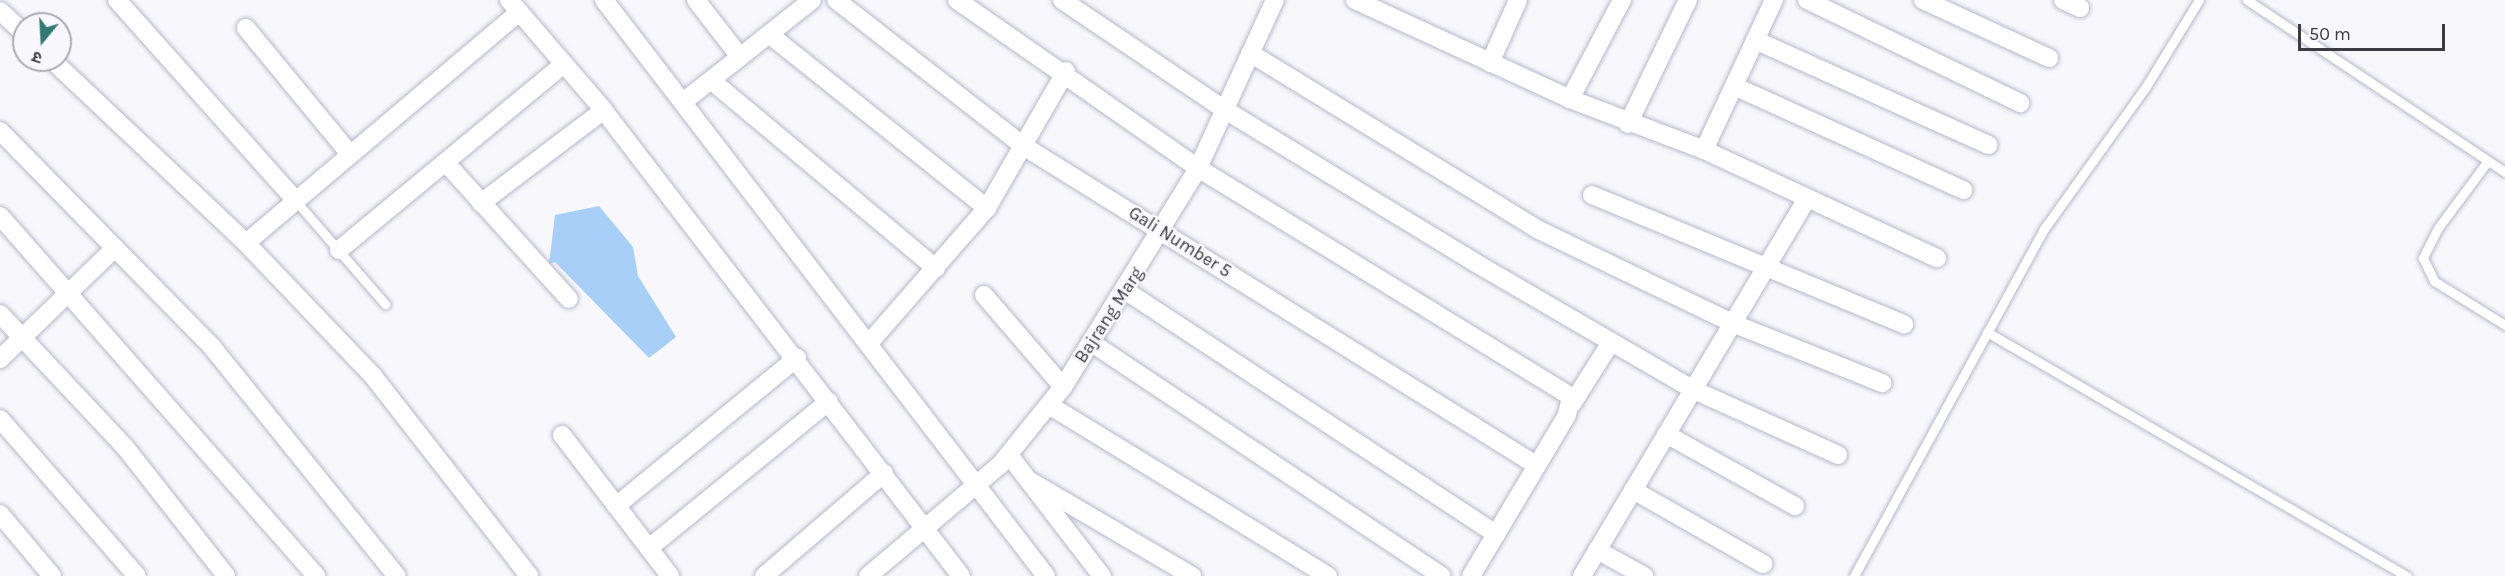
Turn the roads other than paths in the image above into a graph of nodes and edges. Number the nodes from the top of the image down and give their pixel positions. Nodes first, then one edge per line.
1 (117, 0) edge
2 (604, 0) edge
3 (696, 0) edge
4 (812, 0) edge
5 (836, 0) edge
6 (957, 0) edge
7 (1062, 0) edge
8 (1275, 0) edge
9 (1355, 0) edge
10 (1518, 0) edge
11 (1622, 0) edge
12 (1689, 0) edge
13 (1774, 0) edge
14 (1807, 0) edge
15 (1923, 0) edge
16 (2063, 0) edge
17 (2199, 0) edge
18 (2247, 0) edge
19 (514, 6) edge
20 (2080, 8) dead end
21 (0, 11) edge
22 (12, 22) edge
23 (246, 28) dead end
24 (770, 35) junction
25 (1755, 40) junction
26 (1250, 53) junction
27 (740, 57) junction
28 (2049, 58) dead end
29 (1490, 63) junction
30 (564, 64) junction
31 (1066, 71) junction
32 (65, 72) edge
33 (712, 81) junction
34 (1734, 86) junction
35 (1570, 99) junction
36 (683, 102) junction
37 (2020, 103) dead end
38 (1222, 108) junction
39 (604, 110) junction
40 (1628, 124) junction
41 (0, 130) edge
42 (1989, 145) dead end
43 (1025, 147) junction
44 (1704, 150) junction
45 (349, 153) junction
46 (2487, 162) junction
47 (446, 163) junction
48 (1198, 168) junction
49 (2505, 172) edge
50 (1963, 190) dead end
51 (1592, 195) dead end
52 (1807, 198) junction
53 (296, 200) junction
54 (481, 203) junction
55 (987, 208) junction
56 (0, 216) edge
57 (1162, 231) junction
58 (246, 243) junction
59 (115, 248) junction
60 (339, 250) junction
61 (1937, 258) dead end
62 (1768, 263) junction
63 (936, 268) junction
64 (1126, 291) junction
65 (68, 294) junction
66 (984, 295) dead end
67 (569, 299) dead end
68 (385, 304) dead end
69 (0, 314) edge
70 (1732, 323) junction
71 (1904, 324) dead end
72 (2505, 325) edge
73 (1987, 332) junction
74 (23, 338) junction
75 (870, 342) junction
76 (1611, 342) junction
77 (1092, 343) junction
78 (797, 358) junction
79 (0, 360) edge
80 (1882, 383) dead end
81 (1063, 387) junction
82 (1693, 389) junction
83 (829, 401) junction
84 (1572, 404) junction
85 (1049, 405) junction
86 (0, 419) edge
87 (1666, 434) junction
88 (562, 435) dead end
89 (1009, 455) junction
90 (1838, 455) dead end
91 (1536, 465) junction
92 (884, 473) junction
93 (1030, 481) junction
94 (977, 484) junction
95 (1633, 490) junction
96 (616, 506) junction
97 (1795, 506) dead end
98 (0, 514) edge
99 (926, 528) junction
100 (1496, 534) junction
101 (649, 548) junction
102 (1597, 550) junction
103 (1763, 564) dead end
104 (877, 573) edge
105 (52, 576) edge
106 (136, 576) edge
107 (226, 576) edge
108 (316, 576) edge
109 (397, 576) edge
110 (529, 576) edge
111 (670, 576) edge
112 (764, 576) edge
113 (961, 576) edge
114 (1046, 576) edge
115 (1102, 576) edge
116 (1192, 576) edge
117 (1328, 576) edge
118 (1443, 576) edge
119 (1471, 576) edge
120 (1582, 576) edge
121 (1644, 576) edge
122 (1854, 576) edge
123 (2407, 576) edge

1 - 53 street
2 - 36 street
3 - 27 street
4 - 24 street
5 - 43 street, Gali Number 5
6 - 31 street
7 - 38 street
8 - 26 street, Bajrang Marg
9 - 29 street
10 - 29 street
11 - 35 street
12 - 40 street
13 - 25 street
14 - 37 street
15 - 28 street
16 - 20 street
17 - 73 lane
18 - 46 lane
19 - 30 street
19 - 45 street
21 - 22 street
23 - 45 street
24 - 27 street
24 - 55 street
25 - 34 street
25 - 42 street
26 - 38 street, Bajrang Marg
26 - 70 street
27 - 33 street
29 - 35 street
30 - 39 street
30 - 47 street
31 - 43 street
31 - 48 street
32 - 58 street
33 - 36 street
33 - 63 street
34 - 44 street
34 - 50 street
35 - 40 street
36 - 75 street
38 - 48 street, Bajrang Marg
38 - 76 street
39 - 54 street
39 - 78 street
40 - 44 street
41 - 59 street
43 - 55 street
43 - 57 street, Gali Number 5
44 - 52 street
45 - 53 street
46 - 49 lane
46 - 72 lane
47 - 54 street
47 - 60 street
48 - 57 street, Bajrang Marg
48 - 84 street
51 - 62 street
52 - 61 street
52 - 62 street
53 - 58 street
53 - 60 lane
54 - 67 street
55 - 63 street
56 - 65 street
57 - 64 street, Bajrang Marg
57 - 91 street, Gali Number 5
58 - 110 street
59 - 65 street
59 - 109 street
60 - 68 lane
62 - 70 street
62 - 71 street
63 - 75 street
64 - 77 street, Bajrang Marg
64 - 100 street
65 - 74 street
65 - 108 street
66 - 81 street
69 - 74 street
70 - 80 street
70 - 82 street
73 - 122 lane
73 - 123 lane
74 - 79 street
74 - 107 street
75 - 94 street
76 - 82 street
76 - 84 street
77 - 81 street, Bajrang Marg
77 - 118 street
78 - 83 street
78 - 96 street
81 - 85 street, Bajrang Marg
82 - 87 street
82 - 90 street
83 - 92 street
83 - 101 street
84 - 91 street
85 - 89 street, Bajrang Marg
85 - 117 street
86 - 106 street
87 - 95 street
87 - 97 street
88 - 96 street
89 - 93 street
89 - 94 street, Bajrang Marg
91 - 100 street
92 - 99 street
92 - 112 street
93 - 115 street
93 - 116 street
94 - 99 street, Bajrang Marg
94 - 114 street
95 - 102 street
95 - 103 street
96 - 101 street
98 - 105 street
99 - 104 street, Bajrang Marg
99 - 113 street
100 - 119 street
101 - 111 street
102 - 120 street
102 - 121 street

